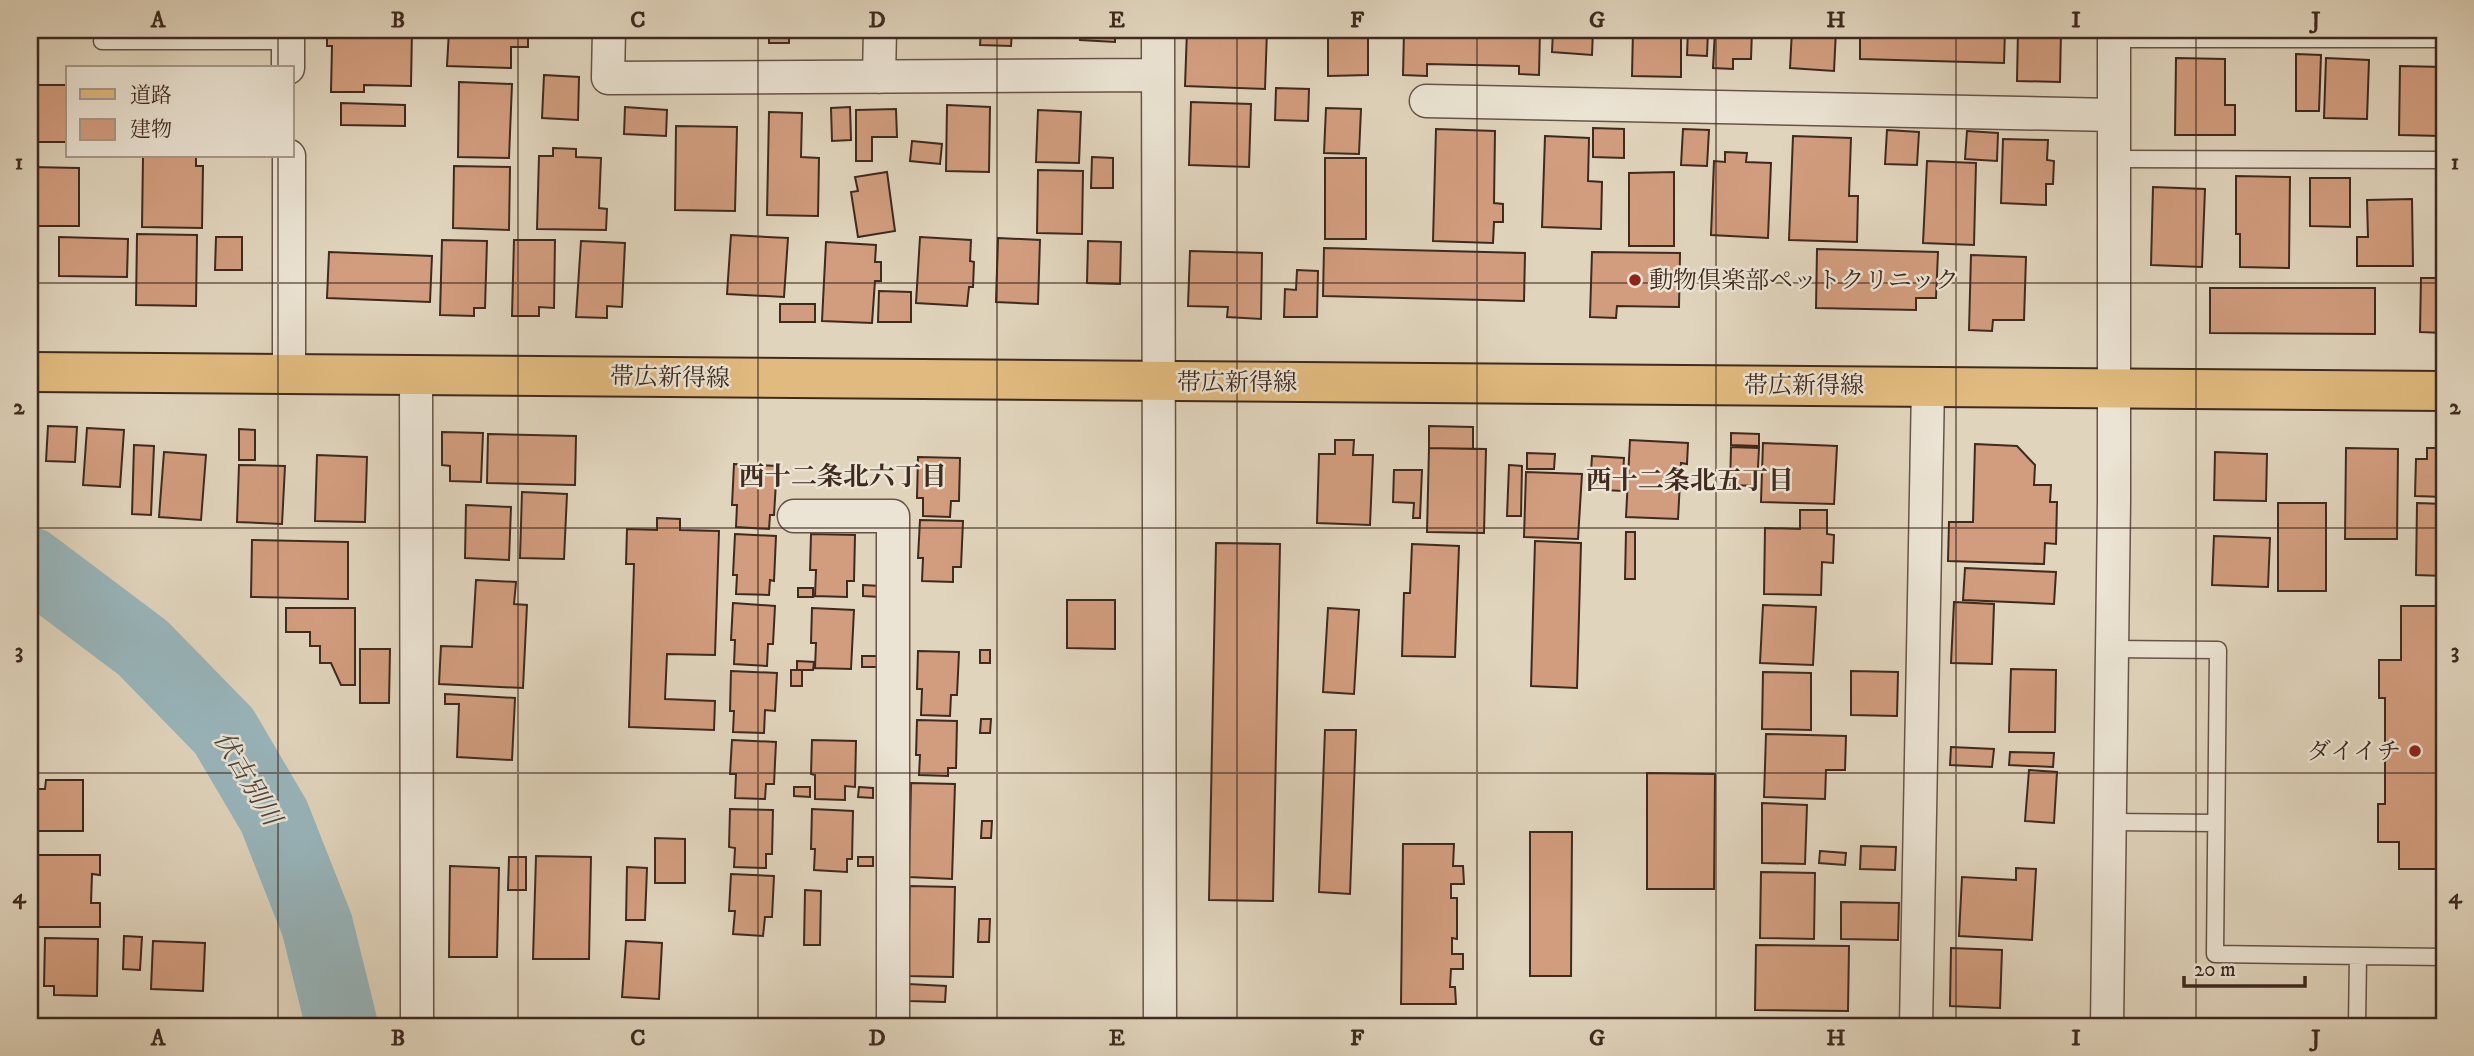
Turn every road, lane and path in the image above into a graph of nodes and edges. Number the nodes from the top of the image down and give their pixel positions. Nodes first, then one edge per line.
1 (609, 30) edge
2 (880, 30) edge
3 (1158, 30) edge
4 (2115, 30) edge
5 (2444, 31) edge
6 (102, 41) dead end
7 (288, 46) edge
8 (1156, 75) junction
9 (879, 77) junction
10 (1426, 101) dead end
11 (2114, 116) junction
12 (289, 158) edge
13 (2115, 159) junction
14 (2444, 160) edge
15 (30, 372) edge
16 (289, 374) junction
17 (416, 376) junction
18 (1159, 381) junction
19 (1928, 386) junction
20 (2114, 389) junction
21 (2444, 391) edge
22 (794, 516) dead end
23 (2112, 649) junction
24 (2110, 822) junction
25 (2216, 823) junction
26 (2358, 956) junction
27 (2444, 957) edge
28 (418, 1026) edge
29 (893, 1026) edge
30 (1160, 1026) edge
31 (1916, 1026) edge
32 (2107, 1026) edge
33 (2357, 1026) edge

1 - 9 street
2 - 9 street
3 - 8 street
4 - 5 street
4 - 11 street
6 - 7 lane
8 - 9 street
8 - 18 street
10 - 11 street
11 - 13 street
12 - 16 street
13 - 14 lane
13 - 20 street
15 - 16 main road, 帯広新得線
16 - 17 main road, 帯広新得線
17 - 18 main road, 帯広新得線
17 - 28 street
18 - 19 main road, 帯広新得線
18 - 30 street
19 - 20 main road, 帯広新得線
19 - 31 street
20 - 21 main road, 帯広新得線
20 - 23 street
22 - 29 street
23 - 24 street
23 - 25 lane
24 - 25 lane
24 - 32 street
25 - 26 lane
26 - 27 lane
26 - 33 lane

